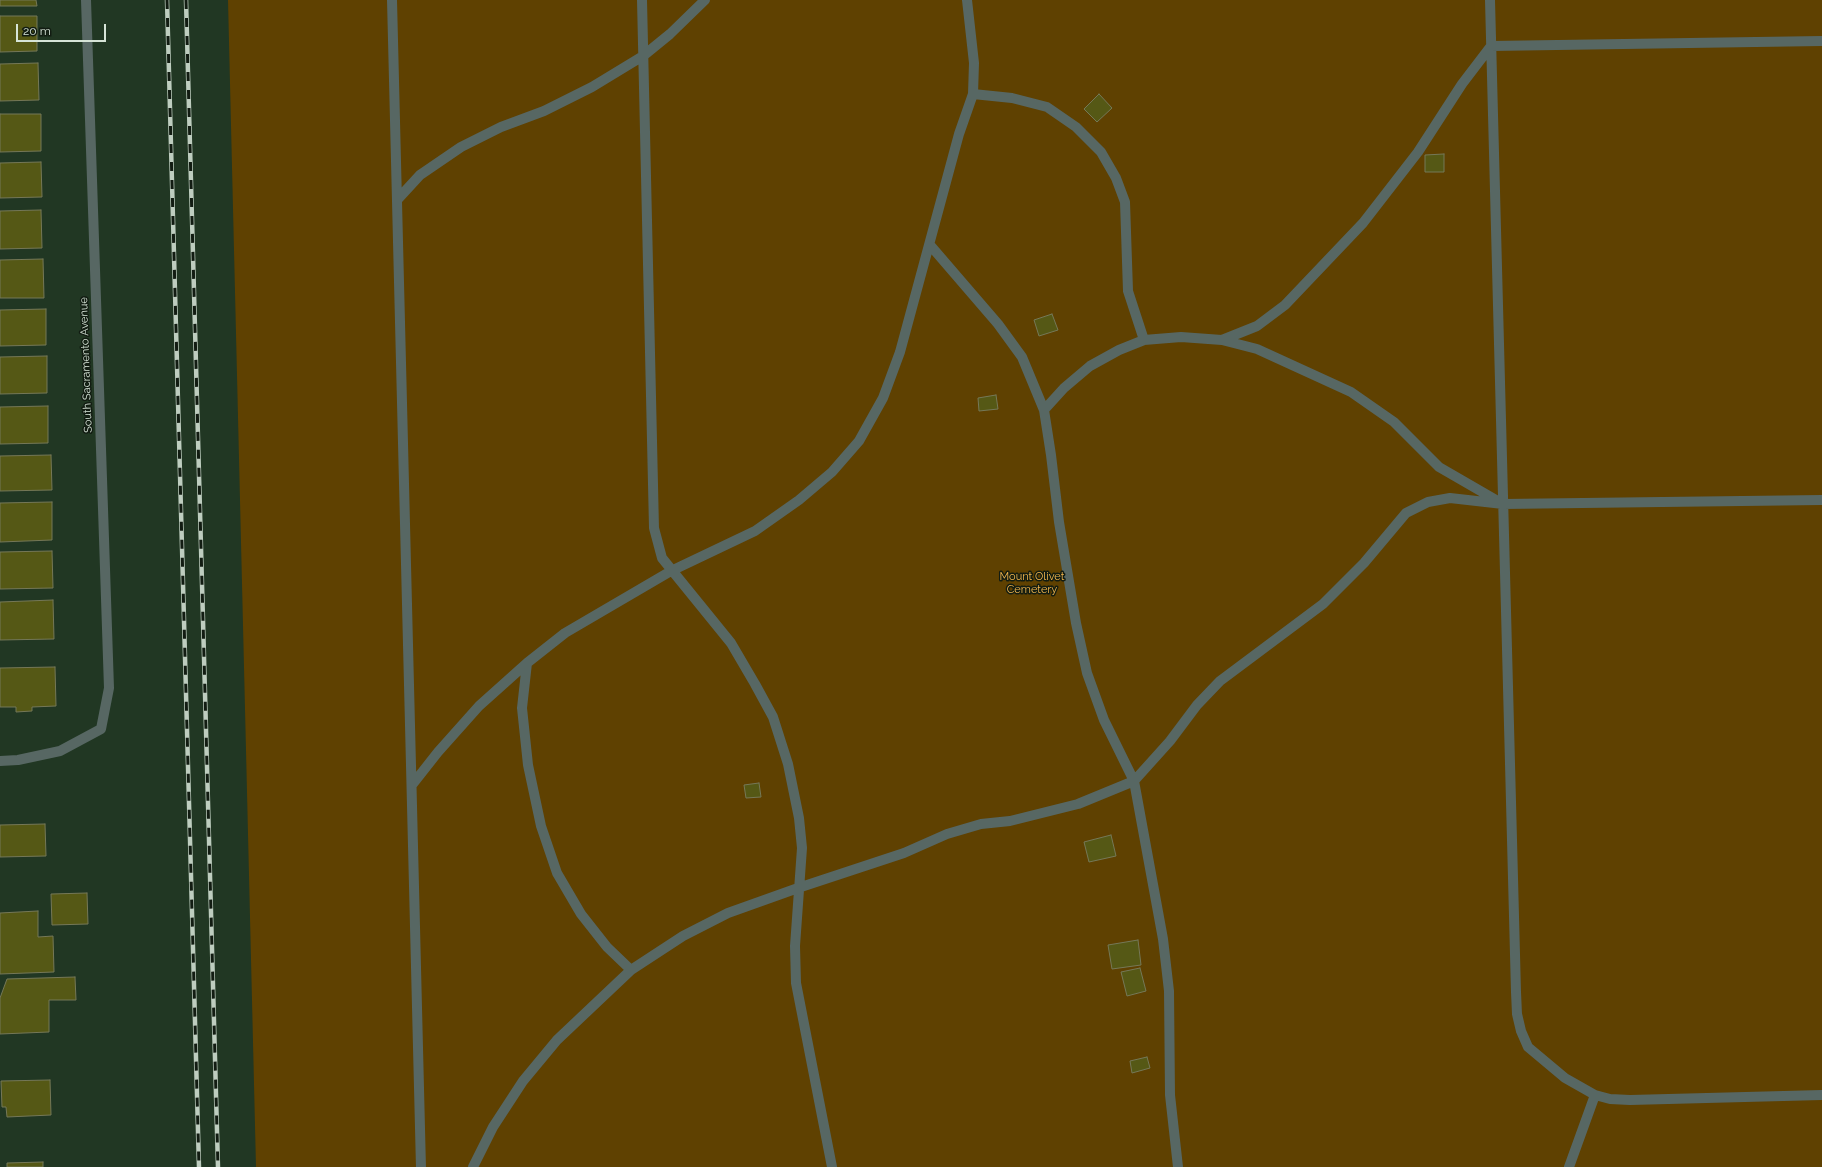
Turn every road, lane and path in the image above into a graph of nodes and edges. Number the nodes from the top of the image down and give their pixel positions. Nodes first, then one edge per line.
1 (86, 0) edge
2 (392, 0) edge
3 (642, 0) edge
4 (705, 0) edge
5 (967, 0) edge
6 (1490, 0) edge
7 (1822, 42) edge
8 (1491, 46) junction
9 (643, 56) junction
10 (973, 94) junction
11 (397, 200) junction
12 (930, 246) junction
13 (1144, 340) junction
14 (1222, 340) junction
15 (1044, 410) junction
16 (1822, 500) edge
17 (1503, 504) junction
18 (671, 570) junction
19 (527, 663) junction
20 (0, 761) edge
21 (1134, 781) junction
22 (412, 785) junction
23 (798, 888) junction
24 (631, 970) junction
25 (1595, 1095) junction
26 (1822, 1095) edge
27 (421, 1167) edge
28 (473, 1167) edge
29 (832, 1167) edge
30 (1178, 1167) edge
31 (1569, 1167) edge

1 - 20 street, South Sacramento Avenue
2 - 11 street
3 - 9 street
4 - 9 street
5 - 10 street
6 - 8 street
7 - 8 street
8 - 14 street
8 - 17 street
9 - 11 street
9 - 18 street
10 - 12 street
10 - 13 street
11 - 22 street
12 - 15 street
12 - 18 street
13 - 14 street
13 - 15 street
14 - 17 street
15 - 21 street
16 - 17 street
17 - 21 street
17 - 25 street
18 - 19 street
18 - 23 street
19 - 22 street
19 - 24 street
21 - 23 street
21 - 30 street
22 - 27 street
23 - 24 street
23 - 29 street
24 - 28 street
25 - 26 street
25 - 31 street

